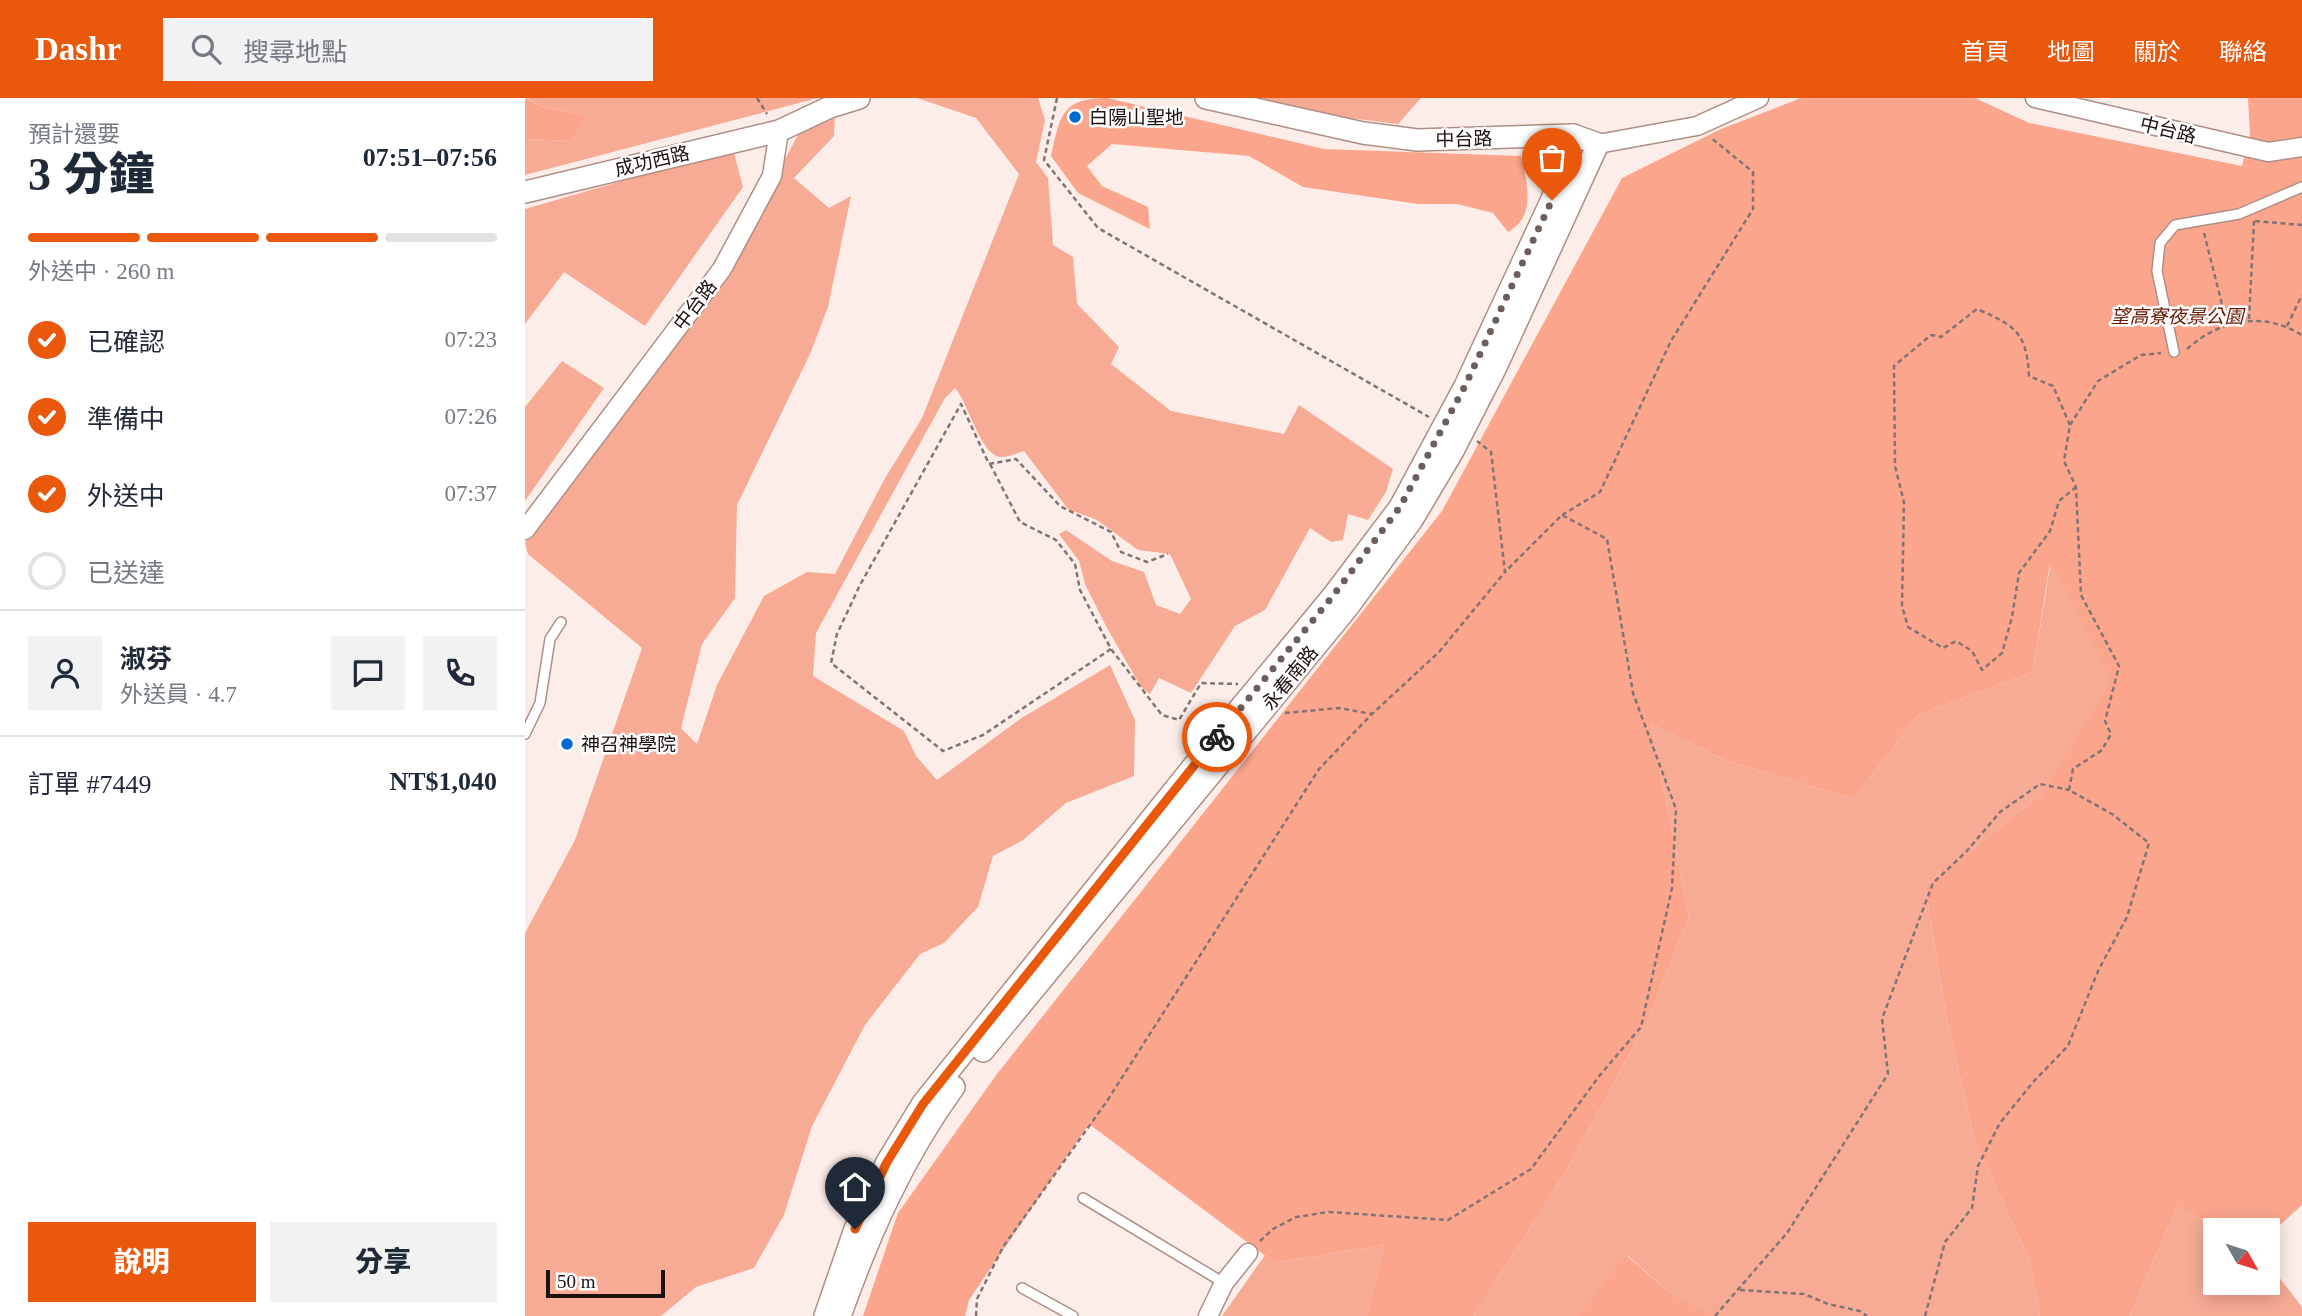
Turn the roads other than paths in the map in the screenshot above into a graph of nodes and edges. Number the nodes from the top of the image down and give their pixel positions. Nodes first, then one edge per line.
1 (859, 98) edge
2 (1206, 98) edge
3 (1759, 98) edge
4 (2035, 98) edge
5 (779, 131) junction
6 (1573, 135) junction
7 (1598, 144) junction
8 (2302, 147) edge
9 (2302, 187) edge
10 (525, 192) edge
11 (2178, 353) road end
12 (525, 530) edge
13 (1340, 602) junction
14 (561, 622) dead end
15 (525, 734) edge
16 (1083, 1198) dead end
17 (862, 1232) junction
18 (1248, 1253) road end
19 (1224, 1283) junction
20 (1022, 1288) dead end
21 (825, 1316) edge
22 (840, 1316) edge
23 (1073, 1316) edge
24 (1207, 1316) edge

1 - 5 street
2 - 6 street, 中台路
3 - 7 street
4 - 8 street, 中台路
5 - 10 street, 成功西路
5 - 12 street, 中台路
6 - 7 street, 中台路
6 - 13 street, 永春南路
7 - 13 street, 永春南路
9 - 11 lane
13 - 17 street, 永春南路, bridge
14 - 15 lane
16 - 19 lane
17 - 21 street, 永春南路
17 - 22 street, 永春南路
18 - 19 street
19 - 24 street
20 - 23 lane

